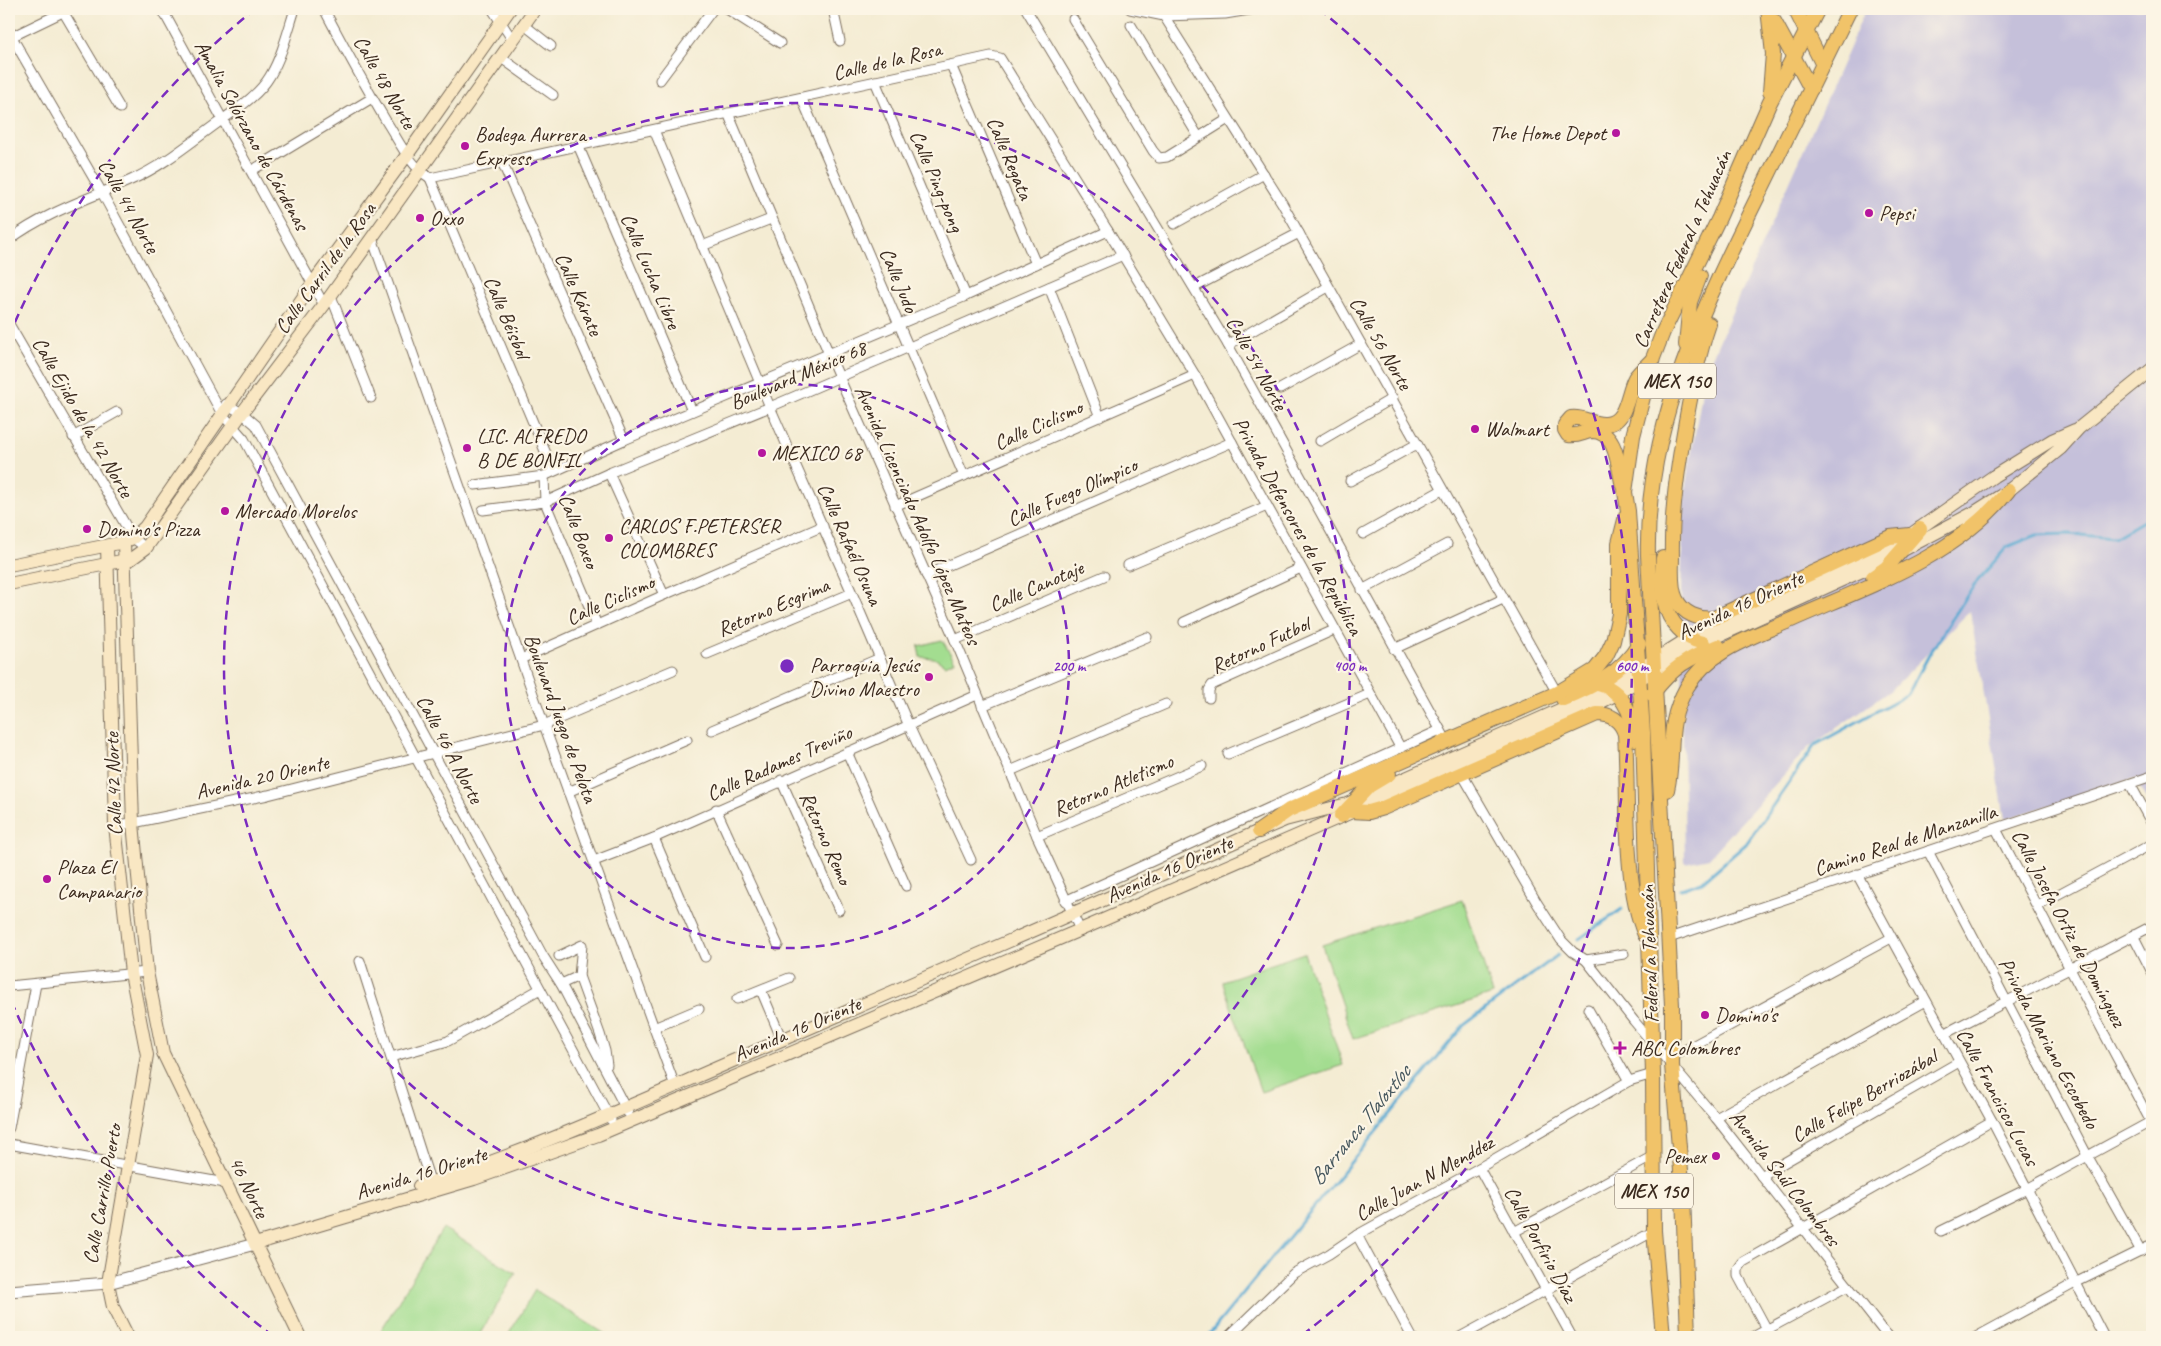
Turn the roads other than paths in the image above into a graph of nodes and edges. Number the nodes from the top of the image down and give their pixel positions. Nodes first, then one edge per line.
1 (162, 9) edge
2 (295, 9) edge
3 (324, 9) edge
4 (492, 9) edge
5 (510, 9) edge
6 (535, 9) edge
7 (713, 9) edge
8 (727, 9) edge
9 (833, 9) edge
10 (1026, 9) edge
11 (1130, 9) edge
12 (1255, 9) edge
13 (1768, 9) edge
14 (1795, 9) edge
15 (1818, 9) edge
16 (1850, 9) edge
17 (67, 11) edge
18 (1163, 13) edge
19 (1073, 19) dead end
20 (500, 22) junction
21 (523, 24) junction
22 (1131, 25) dead end
23 (1806, 34) junction
24 (10, 36) edge
25 (512, 39) junction
26 (840, 40) dead end
27 (780, 43) dead end
28 (551, 46) dead end
29 (500, 57) junction
30 (1792, 57) junction
31 (951, 65) junction
32 (1822, 65) junction
33 (660, 80) dead end
34 (875, 81) junction
35 (1811, 90) junction
36 (553, 95) dead end
37 (372, 98) junction
38 (802, 98) junction
39 (1768, 104) junction
40 (120, 108) dead end
41 (728, 113) junction
42 (223, 119) junction
43 (1228, 119) junction
44 (654, 130) junction
45 (1198, 136) junction
46 (578, 145) junction
47 (407, 155) junction
48 (502, 162) junction
49 (251, 171) junction
50 (1264, 174) junction
51 (425, 175) junction
52 (101, 191) junction
53 (1719, 218) junction
54 (772, 219) junction
55 (1174, 224) dead end
56 (1108, 231) junction
57 (1299, 233) junction
58 (372, 238) junction
59 (9, 240) edge
60 (702, 246) junction
61 (1123, 255) junction
62 (1036, 264) junction
63 (1722, 272) junction
64 (313, 283) junction
65 (1049, 287) junction
66 (1328, 287) junction
67 (1195, 288) junction
68 (966, 296) junction
69 (327, 301) junction
70 (899, 323) junction
71 (9, 324) edge
72 (1361, 344) junction
73 (1228, 345) junction
74 (909, 347) junction
75 (829, 354) junction
76 (1653, 358) junction
77 (1684, 361) junction
78 (2152, 369) edge
79 (1195, 375) junction
80 (839, 378) junction
81 (761, 382) junction
82 (1280, 389) dead end
83 (371, 398) dead end
84 (1392, 398) junction
85 (770, 408) junction
86 (225, 409) junction
87 (692, 411) junction
88 (117, 412) dead end
89 (242, 413) junction
90 (1100, 417) junction
91 (234, 426) junction
92 (73, 436) junction
93 (624, 440) junction
94 (1320, 441) dead end
95 (1232, 442) junction
96 (1417, 444) junction
97 (2056, 444) junction
98 (552, 470) junction
99 (609, 472) junction
100 (544, 476) junction
101 (964, 476) junction
102 (1350, 481) dead end
103 (475, 485) dead end
104 (1442, 490) junction
105 (2008, 490) junction
106 (1625, 492) junction
107 (545, 502) junction
108 (895, 506) junction
109 (1267, 506) junction
110 (482, 510) dead end
111 (1628, 511) junction
112 (823, 526) junction
113 (311, 529) junction
114 (1915, 532) junction
115 (1363, 534) dead end
116 (296, 536) junction
117 (128, 540) junction
118 (1447, 544) dead end
119 (107, 546) junction
120 (146, 548) junction
121 (1898, 552) junction
122 (125, 561) junction
123 (109, 564) junction
124 (9, 565) edge
125 (1128, 565) dead end
126 (1301, 568) junction
127 (926, 575) junction
128 (1104, 576) dead end
129 (9, 584) edge
130 (1362, 590) junction
131 (852, 593) junction
132 (664, 594) junction
133 (1503, 599) junction
134 (1651, 612) junction
135 (1184, 622) dead end
136 (597, 625) junction
137 (1334, 630) junction
138 (1147, 637) dead end
139 (955, 640) junction
140 (1696, 640) junction
141 (1638, 646) junction
142 (1394, 649) junction
143 (379, 654) junction
144 (707, 654) dead end
145 (880, 658) junction
146 (521, 659) junction
147 (363, 661) junction
148 (1654, 664) junction
149 (673, 670) dead end
150 (1639, 674) junction
151 (1570, 686) junction
152 (1608, 689) junction
153 (1655, 689) junction
154 (1557, 693) junction
155 (1370, 694) junction
156 (977, 695) junction
157 (1209, 698) dead end
158 (1166, 704) dead end
159 (982, 706) junction
160 (1642, 712) junction
161 (544, 725) junction
162 (908, 726) junction
163 (712, 730) dead end
164 (1483, 734) junction
165 (1443, 735) junction
166 (687, 740) dead end
167 (1400, 747) junction
168 (847, 752) junction
169 (432, 754) junction
170 (1228, 754) dead end
171 (415, 758) junction
172 (1202, 766) dead end
173 (1010, 771) junction
174 (1462, 774) junction
175 (2152, 776) edge
176 (781, 780) junction
177 (2130, 784) junction
178 (568, 792) junction
179 (1661, 805) junction
180 (1350, 809) junction
181 (716, 810) junction
182 (133, 823) junction
183 (2152, 824) edge
184 (114, 825) junction
185 (1996, 829) junction
186 (1258, 831) junction
187 (1037, 836) junction
188 (654, 838) junction
189 (2152, 844) edge
190 (1928, 851) junction
191 (971, 860) dead end
192 (594, 861) junction
193 (1857, 874) junction
194 (906, 886) dead end
195 (1065, 901) junction
196 (2038, 905) junction
197 (839, 910) dead end
198 (1072, 915) junction
199 (2152, 926) edge
200 (1080, 930) junction
201 (1649, 935) junction
202 (2133, 935) junction
203 (1669, 938) junction
204 (1891, 938) junction
205 (778, 945) dead end
206 (1624, 954) dead end
207 (559, 956) dead end
208 (705, 957) dead end
209 (1586, 960) junction
210 (360, 961) dead end
211 (2071, 970) junction
212 (147, 972) junction
213 (2152, 972) edge
214 (130, 973) junction
215 (579, 976) junction
216 (789, 978) dead end
217 (36, 984) junction
218 (561, 984) junction
219 (9, 986) edge
220 (540, 990) junction
221 (761, 990) junction
222 (737, 999) dead end
223 (1926, 1001) junction
224 (2008, 1002) junction
225 (1672, 1005) junction
226 (699, 1009) dead end
227 (1588, 1009) dead end
228 (654, 1028) junction
229 (1944, 1034) junction
230 (782, 1040) junction
231 (1652, 1043) junction
232 (163, 1053) junction
233 (147, 1055) junction
234 (391, 1057) junction
235 (1672, 1061) junction
236 (1959, 1062) junction
237 (607, 1069) junction
238 (1653, 1074) junction
239 (1629, 1081) junction
240 (675, 1086) junction
241 (1676, 1094) junction
242 (626, 1107) junction
243 (608, 1114) junction
244 (1716, 1118) junction
245 (631, 1120) junction
246 (1992, 1121) junction
247 (2152, 1122) edge
248 (616, 1127) junction
249 (9, 1128) edge
250 (9, 1144) edge
251 (2087, 1155) junction
252 (1653, 1156) junction
253 (127, 1166) junction
254 (1479, 1168) junction
255 (1761, 1176) junction
256 (226, 1183) junction
257 (432, 1187) junction
258 (2027, 1189) junction
259 (1802, 1228) junction
260 (1654, 1231) junction
261 (1941, 1231) dead end
262 (1514, 1232) junction
263 (1357, 1235) junction
264 (253, 1241) junction
265 (2152, 1245) edge
266 (2140, 1252) junction
267 (2077, 1282) junction
268 (108, 1283) junction
269 (1848, 1286) junction
270 (1546, 1290) junction
271 (9, 1291) edge
272 (1769, 1333) edge
273 (128, 1337) edge
274 (300, 1337) edge
275 (1228, 1337) edge
276 (1412, 1337) edge
277 (1460, 1337) edge
278 (1572, 1337) edge
279 (1663, 1337) edge
280 (1688, 1337) edge
281 (1753, 1337) edge
282 (1888, 1337) edge
283 (1976, 1337) edge
284 (2104, 1337) edge

1 - 42 street, Amalia Solórzano de Cárdenas
2 - 42 street
3 - 37 street, Calle 48 Norte
4 - 20 street
5 - 20 main road, Calle Carril de la Rosa
6 - 21 main road, Calle Carril de la Rosa
7 - 33 street
8 - 27 street
9 - 26 street
10 - 67 street, Calle 54 Norte
11 - 18 street
12 - 18 street
13 - 30 main road
13 - 39 main road
14 - 23 main road
15 - 23 main road, Carretera Federal a Tehuacán / MEX 150
16 - 32 main road, MEX 150
17 - 24 street
17 - 40 street
18 - 43 street, Calle 56 Norte
19 - 45 street
20 - 25 street
20 - 47 main road, Calle Carril de la Rosa
21 - 25 main road, Calle Carril de la Rosa
21 - 28 street
22 - 45 street
23 - 30 main road, Carretera Federal a Tehuacán / MEX 150
23 - 32 main road
24 - 52 street, Calle 44 Norte
25 - 29 main road, Calle Carril de la Rosa
29 - 36 street
29 - 51 main road, Calle Carril de la Rosa
30 - 35 main road
30 - 39 main road, Carretera Federal a Tehuacán / MEX 150
31 - 34 street, Calle de la Rosa
31 - 56 street, Calle de la Rosa
31 - 62 street, Calle Regata
32 - 35 main road, MEX 150
34 - 38 street, Calle de la Rosa
34 - 68 street, Calle Ping-pong
35 - 63 main road, MEX 150
37 - 47 street, Calle 48 Norte
37 - 49 street
38 - 41 street, Calle de la Rosa
38 - 70 street, Calle Judo
39 - 53 main road, Carretera Federal a Tehuacán / MEX 150
41 - 44 street, Calle de la Rosa
41 - 54 street, Avenida Licenciado Adolfo López Mateos
42 - 49 street, Amalia Solórzano de Cárdenas
42 - 52 street
43 - 45 street
43 - 50 street, Calle 56 Norte
44 - 46 street, Calle de la Rosa
44 - 60 street, Calle Rafaél Osuna
46 - 48 street, Calle de la Rosa
46 - 87 street, Calle Lucha Libre
47 - 51 street, Calle 48 Norte
47 - 64 main road, Calle Carril de la Rosa
48 - 51 street, Calle de la Rosa
48 - 93 street, Calle Kárate
49 - 64 street, Amalia Solórzano de Cárdenas
50 - 55 street
50 - 57 street, Calle 56 Norte
51 - 58 main road, Calle Carril de la Rosa
51 - 98 street, Calle Béisbol
52 - 59 street
52 - 86 street, Calle 44 Norte
53 - 76 main road, Carretera Federal a Tehuacán / MEX 150
53 - 77 main road
54 - 60 street
54 - 75 street, Avenida Licenciado Adolfo López Mateos
56 - 61 street, Calle de la Rosa
56 - 62 street, Boulevard México 68
57 - 66 street, Calle 56 Norte
57 - 67 street
58 - 69 main road, Calle Carril de la Rosa
58 - 146 street, Boulevard Juego de Pelota
60 - 81 street, Calle Rafaél Osuna
61 - 65 street, Boulevard México 68
61 - 79 street, Calle de la Rosa
62 - 68 street, Boulevard México 68
63 - 77 main road, MEX 150
63 - 114 main road
64 - 69 street, Amalia Solórzano de Cárdenas
64 - 86 main road, Calle Carril de la Rosa
65 - 74 street, Boulevard México 68
65 - 90 street
66 - 72 street, Calle 56 Norte
66 - 73 street
67 - 73 street, Calle 54 Norte
68 - 70 street, Boulevard México 68
69 - 83 street, Amalia Solórzano de Cárdenas
69 - 89 main road, Calle Carril de la Rosa
70 - 74 street, Calle Judo
70 - 75 street, Boulevard México 68
71 - 92 street, Calle Ejido de la 42 Norte
72 - 82 street
72 - 84 street, Calle 56 Norte
73 - 130 street, Calle 54 Norte
74 - 80 street, Boulevard México 68
74 - 101 street, Calle Judo
75 - 80 street, Avenida Licenciado Adolfo López Mateos
75 - 81 street, Boulevard México 68
76 - 106 main road, Carretera Federal a Tehuacán / MEX 150
76 - 106 main road
77 - 134 main road, MEX 150
77 - 140 main road
78 - 97 main road
79 - 90 street, Calle Ciclismo
79 - 95 street, Privada Defensores de la República
80 - 85 street, Boulevard México 68
80 - 108 street, Avenida Licenciado Adolfo López Mateos
81 - 85 street, Calle Rafaél Osuna
81 - 87 street, Boulevard México 68
84 - 94 street
84 - 96 street, Calle 56 Norte
85 - 99 street, Boulevard México 68
85 - 112 street, Calle Rafaél Osuna
86 - 89 street, Calle 46 A Norte
86 - 91 street, Calle 46 A Norte
86 - 117 main road, Calle Carril de la Rosa
87 - 93 street, Boulevard México 68
88 - 92 street
89 - 91 main road, Calle Carril de la Rosa
89 - 113 street, Calle 46 A Norte
90 - 101 street, Calle Ciclismo
91 - 116 street, Calle 46 A Norte
91 - 120 main road, Calle Carril de la Rosa
92 - 117 street, Calle Ejido de la 42 Norte
93 - 98 street, Boulevard México 68
95 - 109 street, Privada Defensores de la República
95 - 127 street, Calle Fuego Olímpico
96 - 102 street
96 - 104 street, Calle 56 Norte
97 - 105 main road, Avenida 16 Oriente
97 - 114 main road, Avenida 16 Oriente
98 - 100 street, Boulevard México 68
99 - 107 street, Boulevard México 68
99 - 132 street
100 - 103 street, Boulevard México 68
100 - 107 street, Calle Boxeo
101 - 108 street, Calle Ciclismo
104 - 115 street
104 - 133 street, Calle 56 Norte
105 - 121 main road, Avenida 16 Oriente
105 - 179 main road
106 - 111 main road, Carretera Federal a Tehuacán / MEX 150
107 - 110 street, Boulevard México 68
107 - 136 street, Calle Boxeo
108 - 127 street, Avenida Licenciado Adolfo López Mateos
109 - 125 street
109 - 126 street, Privada Defensores de la República
111 - 141 main road, Carretera Federal a Tehuacán / MEX 150
111 - 151 main road
112 - 131 street, Calle Rafaél Osuna
112 - 132 street, Calle Ciclismo
113 - 116 street
113 - 143 street, Calle 46 A Norte
114 - 121 main road
114 - 140 main road, Avenida 16 Oriente
116 - 147 street, Calle 46 A Norte
117 - 119 main road
117 - 120 street, Calle Ejido de la 42 Norte
117 - 122 main road, Calle 42 Norte
118 - 130 street
119 - 123 main road, Calle 42 Norte
119 - 124 main road
120 - 122 main road
121 - 140 main road, Avenida 16 Oriente
121 - 153 main road
122 - 123 main road
122 - 182 main road, Calle 42 Norte
123 - 129 main road
123 - 184 main road, Calle 42 Norte
126 - 135 street
126 - 137 street, Privada Defensores de la República
127 - 139 street, Avenida Licenciado Adolfo López Mateos
128 - 139 street, Calle Canotaje
130 - 142 street, Calle 54 Norte
131 - 144 street, Retorno Esgrima
131 - 145 street, Calle Rafaél Osuna
132 - 136 street, Calle Ciclismo
133 - 142 street
133 - 154 street, Calle 56 Norte
134 - 141 main road
134 - 148 main road, MEX 150
136 - 146 street, Calle Ciclismo
137 - 155 street, Privada Defensores de la República
137 - 157 street, Retorno Futbol
138 - 159 street
139 - 156 street, Avenida Licenciado Adolfo López Mateos
140 - 148 main road, Avenida 16 Oriente
141 - 150 main road, Carretera Federal a Tehuacán / MEX 150
141 - 152 main road
142 - 165 street, Calle 54 Norte
143 - 147 street
143 - 169 street, Calle 46 A Norte
145 - 162 street, Calle Rafaél Osuna
145 - 163 street
146 - 161 street, Boulevard Juego de Pelota
147 - 171 street, Calle 46 A Norte
148 - 150 main road, Avenida 16 Oriente
148 - 153 main road, Federal a Tehuacán / MEX 150
149 - 161 street
150 - 152 main road, Avenida 16 Oriente
150 - 160 main road, Federal a Tehuacán / MEX 150
151 - 152 main road
151 - 154 main road
152 - 164 main road
152 - 180 main road, Avenida 16 Oriente
152 - 201 main road
153 - 160 main road
153 - 179 main road, Federal a Tehuacán / MEX 150
154 - 164 main road
155 - 167 street, Privada Defensores de la República
155 - 170 street
156 - 159 street, Avenida Licenciado Adolfo López Mateos
156 - 162 street, Calle Radames Treviño
158 - 173 street
159 - 173 street, Avenida Licenciado Adolfo López Mateos
160 - 201 main road, Federal a Tehuacán / MEX 150
161 - 169 street, Avenida 20 Oriente
161 - 178 street, Boulevard Juego de Pelota
162 - 168 street, Calle Radames Treviño
162 - 191 street, Calle Rafaél Osuna
164 - 165 main road
164 - 180 main road
165 - 167 street
165 - 186 main road
166 - 178 street
167 - 195 street
168 - 176 street, Calle Radames Treviño
168 - 194 street
169 - 171 street, Avenida 20 Oriente
169 - 218 street, Calle 46 A Norte
171 - 182 street, Avenida 20 Oriente
171 - 220 street, Calle 46 A Norte
172 - 187 street, Retorno Atletismo
173 - 187 street, Avenida Licenciado Adolfo López Mateos
174 - 180 main road
174 - 201 main road
174 - 209 street, Avenida Saúl Colombres
175 - 177 street, Camino Real de Manzanilla
176 - 181 street, Calle Radames Treviño
176 - 197 street, Retorno Remo
177 - 183 street
177 - 185 street, Camino Real de Manzanilla
178 - 192 street, Boulevard Juego de Pelota
179 - 203 main road, Federal a Tehuacán / MEX 150
180 - 186 main road, Avenida 16 Oriente
180 - 200 main road, Avenida 16 Oriente
181 - 188 street, Calle Radames Treviño
181 - 205 street
182 - 184 street, Avenida 20 Oriente
182 - 212 main road, Calle 42 Norte
184 - 214 main road, Calle 42 Norte
185 - 190 street, Camino Real de Manzanilla
185 - 196 street, Calle Josefa Ortiz de Domínguez
186 - 198 main road, Avenida 16 Oriente
187 - 195 street, Avenida Licenciado Adolfo López Mateos
188 - 192 street, Calle Radames Treviño
188 - 208 street
189 - 196 street
190 - 193 street, Camino Real de Manzanilla
190 - 224 street, Privada Mariano Escobedo
192 - 228 street, Boulevard Juego de Pelota
193 - 203 street, Camino Real de Manzanilla
193 - 204 street, Calle Francisco Lucas
195 - 198 street, Avenida Licenciado Adolfo López Mateos
196 - 211 street, Calle Josefa Ortiz de Domínguez
198 - 200 street, Avenida Licenciado Adolfo López Mateos
198 - 230 main road, Avenida 16 Oriente
199 - 202 street
200 - 245 main road, Avenida 16 Oriente
201 - 225 main road
201 - 231 main road, Federal a Tehuacán / MEX 150
202 - 211 street
202 - 213 street
203 - 225 main road, Federal a Tehuacán / MEX 150
204 - 223 street, Calle Francisco Lucas
204 - 235 street
206 - 209 street
207 - 215 street
209 - 231 street, Avenida Saúl Colombres
210 - 234 street
211 - 224 street
211 - 247 street, Calle Josefa Ortiz de Domínguez
212 - 214 street
212 - 232 main road, Calle 42 Norte
214 - 217 street
214 - 233 main road, Calle 42 Norte
215 - 218 street
215 - 237 street
216 - 221 street
217 - 219 street
217 - 249 street
218 - 237 street, Calle 46 A Norte
220 - 234 street
220 - 243 street, Calle 46 A Norte
221 - 222 street
221 - 230 street
223 - 229 street, Calle Francisco Lucas
223 - 244 street
224 - 229 street
224 - 251 street, Privada Mariano Escobedo
225 - 235 main road, Federal a Tehuacán / MEX 150
226 - 228 street
227 - 239 street
228 - 240 street, Boulevard Juego de Pelota
229 - 236 street, Calle Francisco Lucas
230 - 240 main road, Avenida 16 Oriente
231 - 235 street, Avenida Saúl Colombres
231 - 238 main road, Federal a Tehuacán / MEX 150
232 - 233 main road
232 - 256 main road, 46 Norte
233 - 253 main road, Calle Carrillo Puerto
234 - 257 street
235 - 241 main road, Federal a Tehuacán / MEX 150
235 - 244 street, Avenida Saúl Colombres
236 - 246 street, Calle Francisco Lucas
236 - 255 street, Calle Felipe Berriozábal
237 - 242 street, Calle 46 A Norte
238 - 239 street, Calle Juan N Menddez
238 - 241 main road
238 - 252 main road, Federal a Tehuacán / MEX 150
239 - 254 street, Calle Juan N Menddez
240 - 242 main road, Avenida 16 Oriente
241 - 280 main road, Federal a Tehuacán / MEX 150
242 - 243 main road, Avenida 16 Oriente
242 - 245 street, Calle 46 A Norte
243 - 248 street, Calle 46 A Norte
243 - 257 main road, Avenida 16 Oriente
244 - 255 street, Avenida Saúl Colombres
245 - 248 main road, Avenida 16 Oriente
246 - 258 street, Calle Francisco Lucas
246 - 259 street
247 - 251 street
248 - 257 main road, Avenida 16 Oriente
250 - 253 street
251 - 258 street
251 - 266 street, Privada Mariano Escobedo
252 - 260 main road, Federal a Tehuacán / MEX 150
252 - 262 street
253 - 256 street
253 - 268 main road, Calle Carrillo Puerto
254 - 262 street, Calle Porfirio Díaz
254 - 263 street, Calle Juan N Menddez
255 - 259 street, Avenida Saúl Colombres
256 - 264 main road, 46 Norte
257 - 264 main road, Avenida 16 Oriente
258 - 261 street
258 - 267 street, Calle Francisco Lucas
259 - 269 street, Avenida Saúl Colombres
259 - 272 street
260 - 270 street
260 - 279 main road, Federal a Tehuacán / MEX 150
262 - 270 street, Calle Porfirio Díaz
263 - 275 street, Calle Juan N Menddez
263 - 276 street
264 - 268 street
264 - 274 main road, 46 Norte
265 - 266 street
266 - 267 street
267 - 283 street
267 - 284 street, Calle Francisco Lucas
268 - 271 street
268 - 273 main road, Calle Carrillo Puerto
269 - 272 street
269 - 282 street, Avenida Saúl Colombres
270 - 277 street
270 - 278 street, Calle Porfirio Díaz
272 - 281 street

